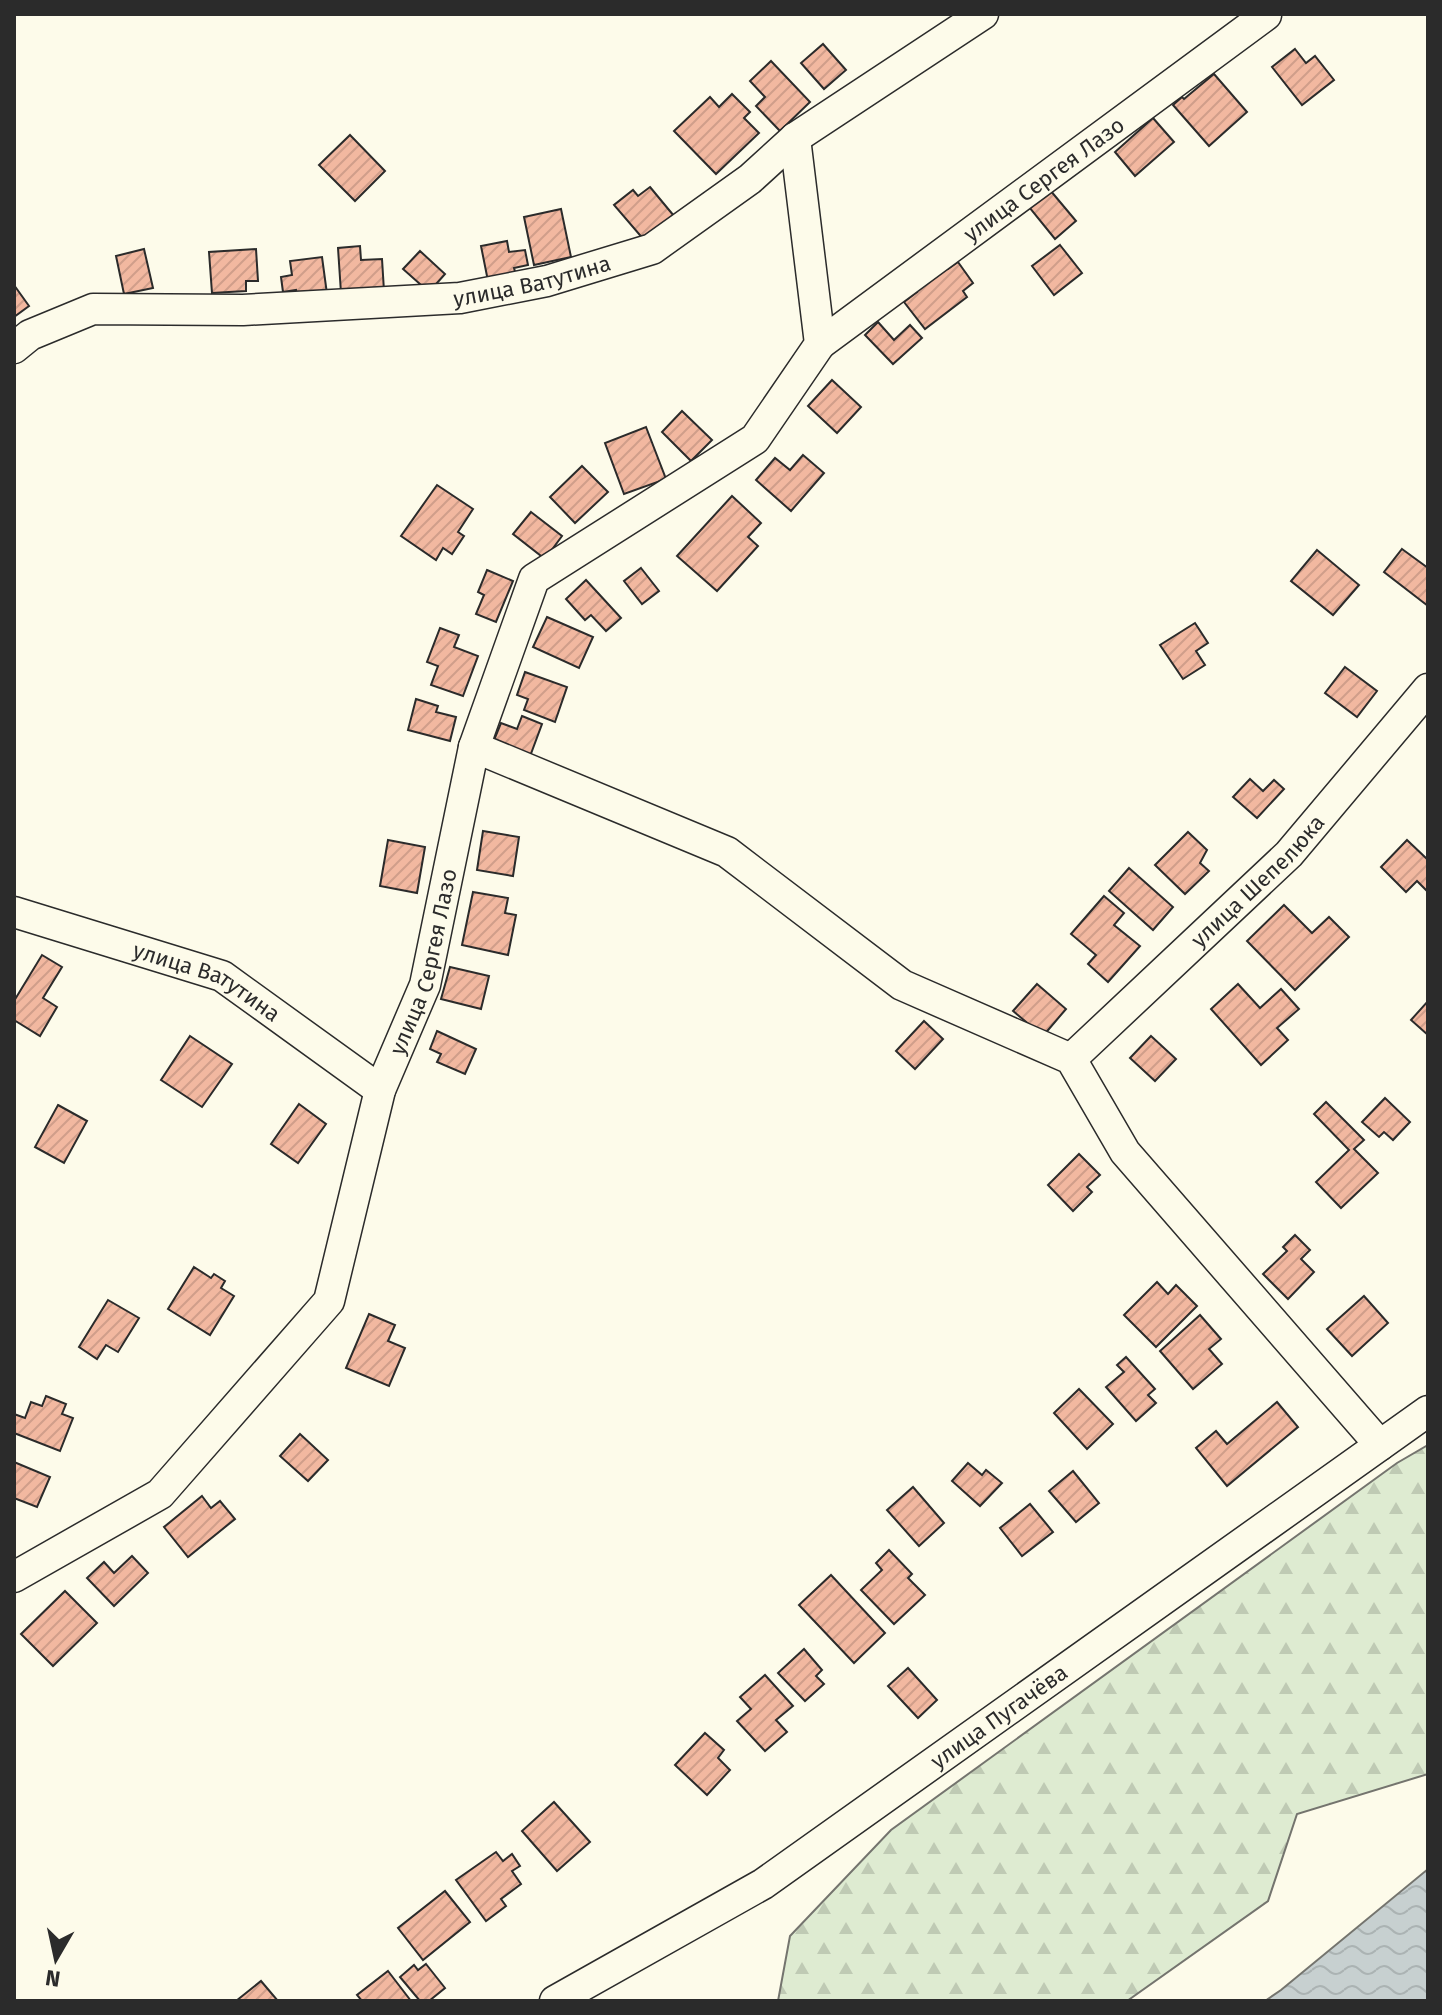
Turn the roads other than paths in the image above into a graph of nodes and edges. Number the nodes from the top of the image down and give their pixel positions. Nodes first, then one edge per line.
1 (983, 14) edge
2 (1266, 15) edge
3 (946, 23) edge
4 (795, 138) junction
5 (820, 344) junction
6 (14, 348) edge
7 (1428, 689) edge
8 (474, 747) junction
9 (14, 912) edge
10 (1071, 1059) junction
11 (380, 1090) junction
12 (1428, 1411) edge
13 (1380, 1445) junction
14 (14, 1577) edge
15 (555, 2001) edge

1 - 3 street, улица Ватутина
2 - 5 street, улица Сергея Лазо
3 - 4 street, улица Ватутина
4 - 5 street
4 - 6 street, улица Ватутина
5 - 8 street, улица Сергея Лазо
7 - 10 street, улица Шепелюка
8 - 10 street
8 - 11 street, улица Сергея Лазо
9 - 11 street, улица Ватутина
10 - 13 street
11 - 14 street, улица Сергея Лазо
12 - 13 street, улица Пугачёва
13 - 15 street, улица Пугачёва

